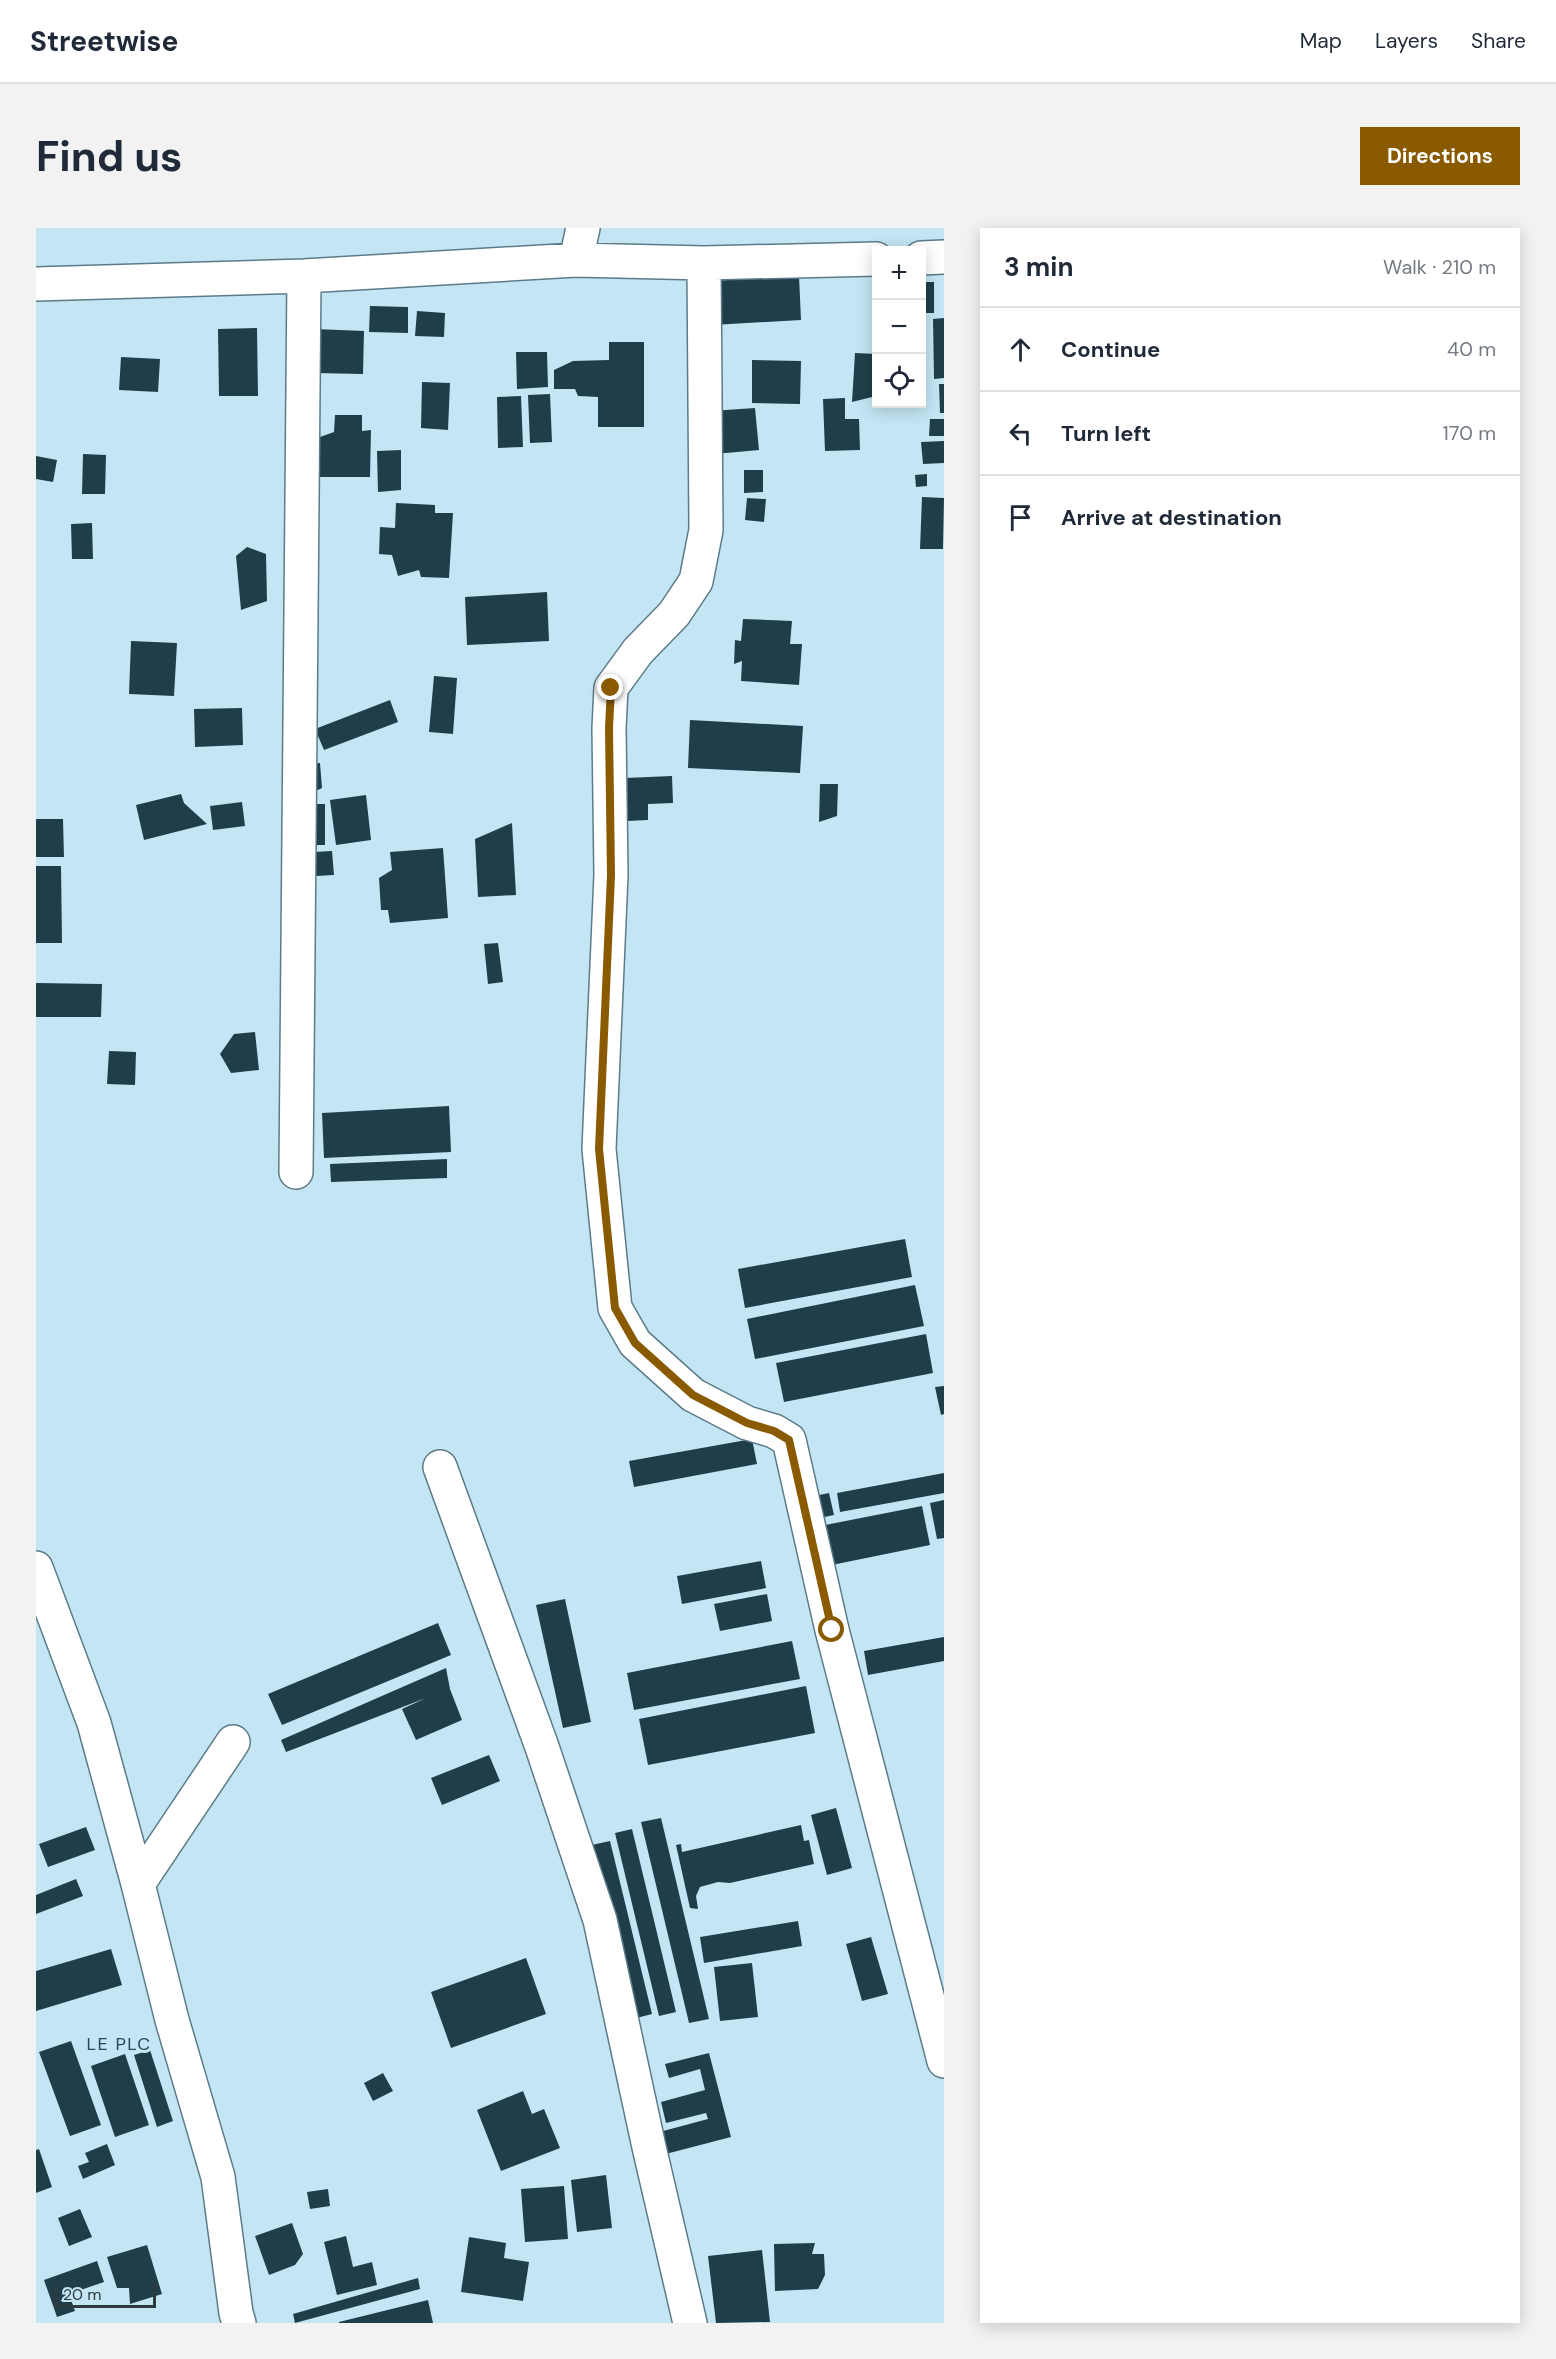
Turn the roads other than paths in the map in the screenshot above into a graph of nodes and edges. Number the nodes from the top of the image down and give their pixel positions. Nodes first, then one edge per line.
1 (583, 228) edge
2 (944, 257) edge
3 (926, 258) edge
4 (872, 259) edge
5 (576, 260) junction
6 (704, 263) junction
7 (304, 276) junction
8 (36, 284) edge
9 (296, 1172) dead end
10 (440, 1467) dead end
11 (36, 1568) edge
12 (233, 1742) dead end
13 (138, 1884) junction
14 (944, 2061) edge
15 (239, 2323) edge
16 (690, 2323) edge

1 - 5 street
2 - 3 street
4 - 6 street
5 - 6 street
5 - 7 street
6 - 14 street
7 - 8 street
7 - 9 street
10 - 16 street
11 - 13 street
12 - 13 street
13 - 15 street

